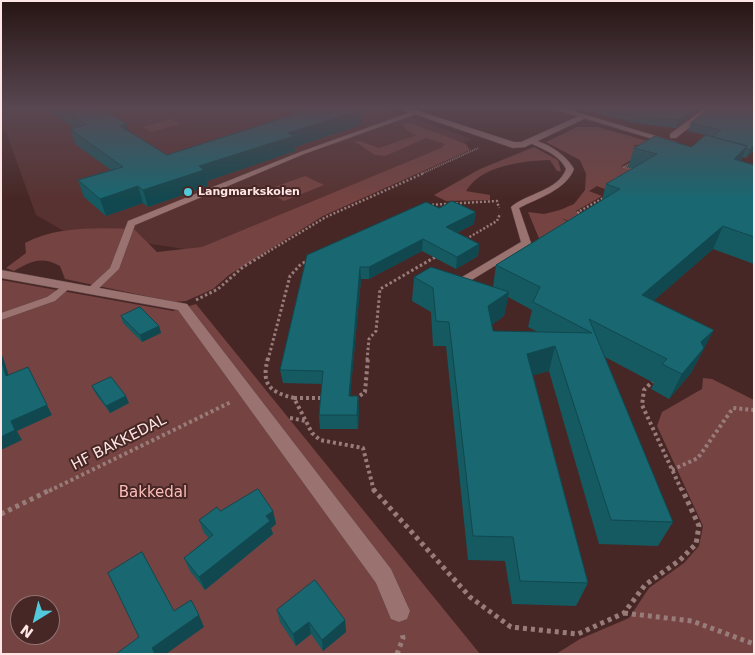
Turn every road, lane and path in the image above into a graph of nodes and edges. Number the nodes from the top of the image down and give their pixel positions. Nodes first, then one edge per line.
1 (342, 139) edge
2 (488, 139) edge
3 (535, 139) edge
4 (660, 139) edge
5 (495, 141) junction
6 (530, 141) junction
7 (683, 145) edge
8 (639, 158) edge
9 (642, 173) edge
10 (609, 194) edge
11 (422, 208) edge
12 (582, 219) edge
13 (464, 240) edge
14 (439, 255) edge
15 (318, 256) edge
16 (1, 274) edge
17 (461, 282) edge
18 (67, 286) junction
19 (90, 291) junction
20 (182, 307) junction
21 (1, 317) edge
22 (662, 378) dead end
23 (247, 394) junction
24 (294, 398) junction
25 (329, 398) edge
26 (346, 399) edge
27 (754, 410) edge
28 (672, 470) junction
29 (1, 514) edge
30 (399, 611) dead end
31 (624, 613) junction
32 (754, 644) edge

1 - 19 lane
2 - 5 street
3 - 6 street
4 - 7 street
5 - 6 street
5 - 20 path
6 - 17 lane
8 - 9 path
10 - 12 path
11 - 13 path
14 - 26 path
15 - 24 path
16 - 18 street
18 - 19 street
18 - 21 lane
19 - 20 street
20 - 23 street
22 - 28 path
23 - 29 path, HF BAKKEDAL
23 - 30 street
24 - 25 path
24 - 31 path
27 - 28 path
28 - 31 path
31 - 32 path

